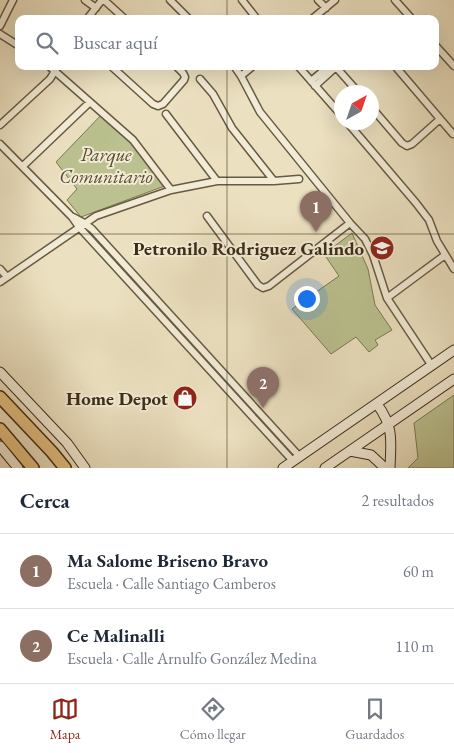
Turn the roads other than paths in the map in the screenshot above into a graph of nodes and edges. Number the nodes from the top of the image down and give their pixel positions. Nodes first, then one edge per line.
1 (13, 0) edge
2 (84, 0) edge
3 (103, 0) edge
4 (170, 0) edge
5 (242, 0) edge
6 (318, 0) edge
7 (335, 0) edge
8 (395, 0) edge
9 (96, 8) junction
10 (326, 8) junction
11 (90, 15) edge
12 (120, 15) edge
13 (185, 15) edge
14 (254, 15) edge
15 (317, 15) edge
16 (408, 15) edge
17 (0, 26) edge
18 (0, 34) edge
19 (15, 43) edge
20 (439, 49) edge
21 (454, 66) edge
22 (56, 70) edge
23 (59, 70) edge
24 (115, 70) edge
25 (180, 70) edge
26 (237, 70) edge
27 (249, 70) edge
28 (301, 70) edge
29 (325, 70) edge
30 (332, 70) edge
31 (339, 70) edge
32 (398, 70) edge
33 (242, 76) junction
34 (200, 79) dead end
35 (313, 84) junction
36 (352, 85) edge
37 (90, 102) junction
38 (334, 107) edge
39 (166, 114) dead end
40 (379, 116) edge
41 (440, 119) junction
42 (0, 125) edge
43 (354, 130) edge
44 (453, 134) edge
45 (0, 144) edge
46 (23, 166) junction
47 (299, 179) dead end
48 (217, 181) junction
49 (274, 182) junction
50 (171, 190) junction
51 (207, 216) dead end
52 (350, 223) junction
53 (82, 225) junction
54 (445, 254) junction
55 (0, 269) edge
56 (454, 269) edge
57 (7, 277) junction
58 (0, 282) edge
59 (387, 298) junction
60 (454, 350) edge
61 (432, 366) junction
62 (0, 372) edge
63 (454, 379) edge
64 (0, 397) edge
65 (377, 404) junction
66 (389, 424) junction
67 (0, 429) edge
68 (0, 446) edge
69 (350, 451) junction
70 (296, 459) junction
71 (18, 468) edge
72 (33, 468) edge
73 (65, 468) edge
74 (84, 468) edge
75 (282, 468) edge
76 (324, 468) edge
77 (385, 468) edge
78 (390, 468) edge

1 - 17 street
2 - 9 street
3 - 9 street
3 - 12 street
4 - 13 street
5 - 14 street
6 - 10 street
7 - 10 street
8 - 16 street
9 - 11 street
10 - 15 street
18 - 19 street
20 - 21 street
22 - 42 street
23 - 37 street
24 - 25 street
26 - 33 street
27 - 33 street
28 - 35 street
29 - 35 street
30 - 35 street
31 - 36 street
32 - 41 street
33 - 52 street
34 - 49 street
35 - 38 street
37 - 46 street
37 - 50 street
39 - 48 street
40 - 41 street
41 - 44 street
43 - 54 street
45 - 46 street
46 - 53 street
47 - 49 street
48 - 49 street
48 - 50 street
50 - 53 street
51 - 52 street
52 - 59 street
53 - 57 street
53 - 70 street
54 - 56 street
54 - 59 street
55 - 57 street
57 - 58 street
59 - 61 street
60 - 61 street
61 - 65 street
62 - 74 street
63 - 66 street
64 - 73 highway
65 - 66 street
65 - 70 street
66 - 69 street
66 - 78 street
67 - 72 highway
68 - 71 street
69 - 76 street
69 - 77 street
70 - 75 street

